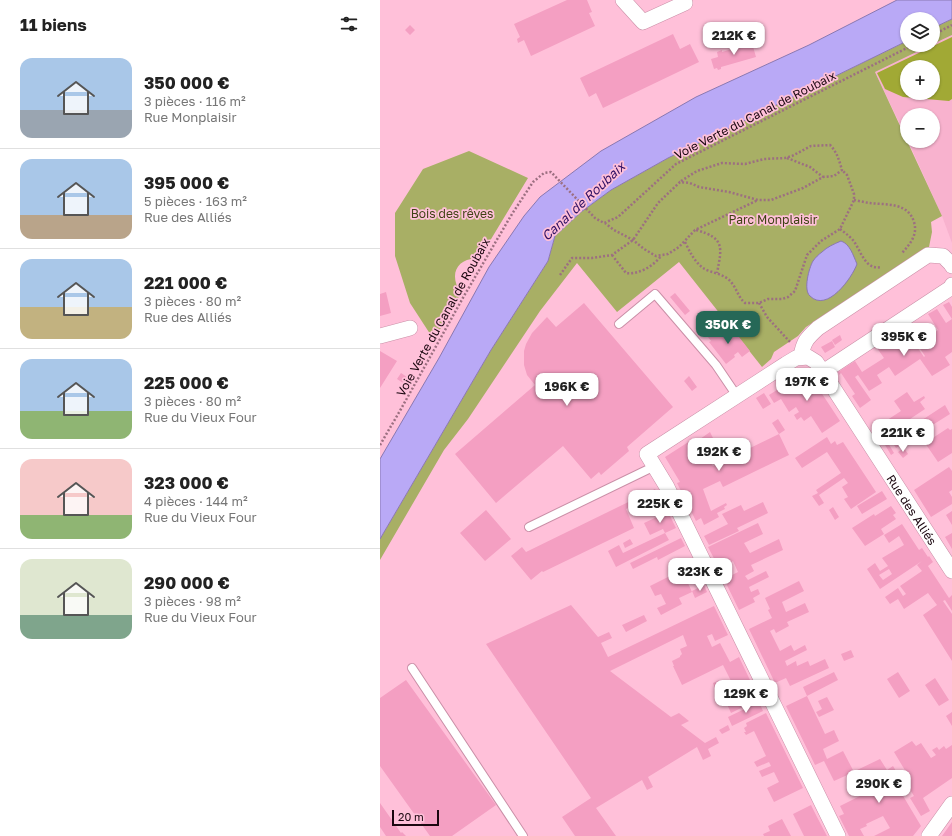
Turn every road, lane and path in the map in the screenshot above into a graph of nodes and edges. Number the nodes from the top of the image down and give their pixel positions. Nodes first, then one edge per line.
1 (623, 0) edge
2 (685, 3) dead end
3 (952, 26) edge
4 (940, 32) edge
5 (900, 52) edge
6 (785, 158) junction
7 (842, 170) junction
8 (823, 177) junction
9 (680, 182) junction
10 (758, 200) junction
11 (854, 200) junction
12 (604, 223) junction
13 (840, 229) junction
14 (696, 230) junction
15 (633, 240) junction
16 (685, 242) junction
17 (612, 255) junction
18 (662, 255) junction
19 (899, 256) dead end
20 (886, 265) dead end
21 (952, 266) edge
22 (717, 273) junction
23 (560, 275) dead end
24 (952, 285) edge
25 (759, 303) junction
26 (619, 324) dead end
27 (410, 328) dead end
28 (380, 336) edge
29 (808, 337) junction
30 (801, 357) junction
31 (823, 372) junction
32 (737, 396) junction
33 (380, 445) edge
34 (651, 460) junction
35 (529, 527) dead end
36 (952, 571) edge
37 (412, 668) dead end
38 (952, 804) edge
39 (523, 836) edge
40 (838, 836) edge
41 (929, 836) edge

1 - 2 street
3 - 4 path
5 - 12 path, Voie Verte du Canal de Roubaix
6 - 7 path
6 - 8 path
6 - 9 path
7 - 8 path
7 - 11 path
8 - 10 path
9 - 10 path
9 - 15 path
10 - 14 path
11 - 13 path
11 - 19 path
12 - 15 path
12 - 33 path, Voie Verte du Canal de Roubaix
13 - 20 path
13 - 25 path
14 - 16 path
14 - 22 path
15 - 17 path
15 - 18 path
16 - 18 path
16 - 22 path
17 - 18 path
17 - 23 path
21 - 29 street
22 - 25 path
24 - 31 street
25 - 29 path
26 - 32 lane
27 - 28 street
29 - 30 street
30 - 31 street, Rue des Alliés
30 - 32 street
31 - 36 street, Rue des Alliés
32 - 34 street
34 - 35 lane
34 - 40 street
37 - 39 lane
38 - 41 street

